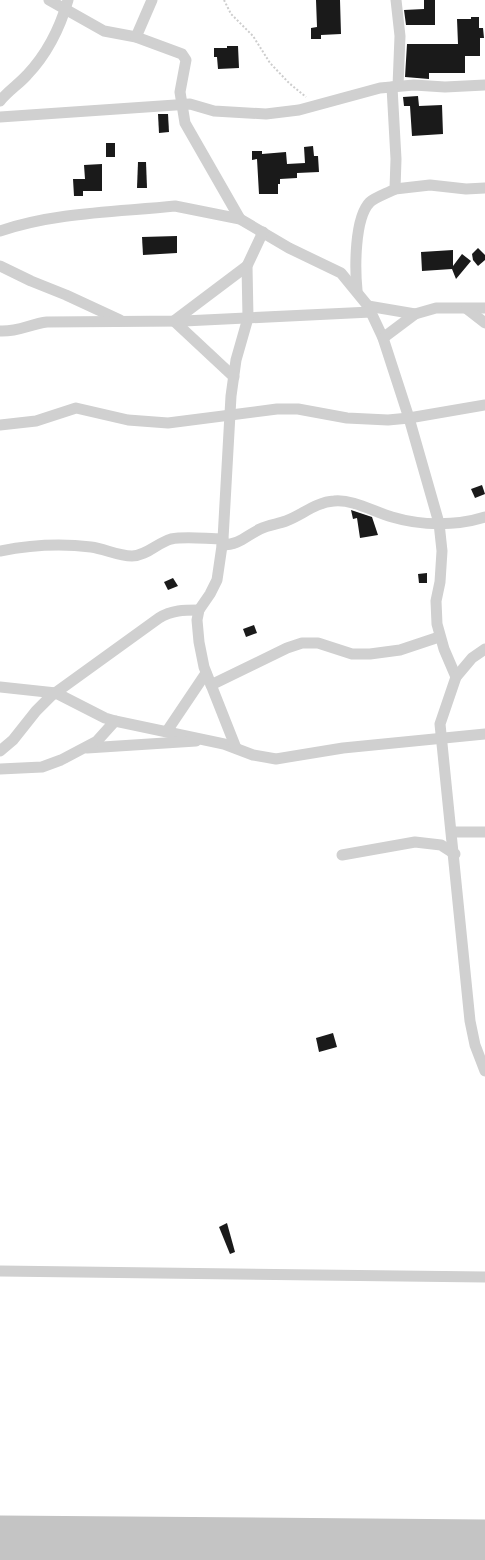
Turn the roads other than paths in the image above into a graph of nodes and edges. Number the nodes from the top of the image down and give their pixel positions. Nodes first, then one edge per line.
1 (49, 0) edge
2 (152, 0) edge
3 (396, 0) edge
4 (67, 4) edge
5 (136, 37) junction
6 (485, 85) edge
7 (395, 87) junction
8 (0, 101) edge
9 (182, 106) junction
10 (0, 117) edge
11 (485, 188) edge
12 (395, 189) junction
13 (240, 219) junction
14 (0, 231) edge
15 (263, 232) junction
16 (0, 266) edge
17 (247, 266) junction
18 (357, 290) junction
19 (485, 308) edge
20 (370, 309) junction
21 (467, 309) junction
22 (415, 314) junction
23 (248, 318) junction
24 (123, 321) junction
25 (174, 321) junction
26 (485, 323) edge
27 (0, 331) edge
28 (383, 338) junction
29 (234, 377) junction
30 (485, 405) edge
31 (231, 414) junction
32 (409, 418) junction
33 (0, 425) edge
34 (485, 516) edge
35 (439, 523) junction
36 (222, 542) junction
37 (0, 551) edge
38 (199, 610) junction
39 (439, 636) junction
40 (485, 649) edge
41 (206, 673) junction
42 (456, 677) junction
43 (211, 685) junction
44 (0, 687) edge
45 (56, 693) junction
46 (116, 721) junction
47 (167, 731) junction
48 (485, 734) edge
49 (442, 737) junction
50 (207, 740) junction
51 (236, 748) junction
52 (85, 749) junction
53 (0, 750) edge
54 (0, 769) edge
55 (452, 832) junction
56 (485, 832) edge
57 (455, 854) junction
58 (342, 855) dead end
59 (485, 1072) edge
60 (0, 1271) edge
61 (485, 1277) edge

1 - 4 street
2 - 5 street
3 - 7 street
4 - 5 street
4 - 8 street
5 - 9 street
6 - 7 street
7 - 9 street
7 - 12 street
9 - 10 street
9 - 13 street
11 - 12 street
12 - 18 street
13 - 14 street
13 - 15 street
15 - 17 street
15 - 18 street
16 - 24 street
17 - 23 street
17 - 25 street
18 - 20 street
19 - 21 street
20 - 22 street
20 - 23 street
20 - 28 street
21 - 22 street
21 - 26 street
22 - 28 street
23 - 25 street
23 - 29 street
24 - 25 street
24 - 27 street
25 - 29 street
28 - 32 street
29 - 31 street
30 - 32 street
31 - 32 street
31 - 33 street
31 - 36 street
32 - 35 street
34 - 35 street
35 - 36 street
35 - 39 street
36 - 37 street
36 - 38 street
38 - 41 street
38 - 45 street
39 - 42 street
39 - 43 street
40 - 42 street
41 - 43 street
41 - 47 street
42 - 49 street
43 - 51 street
44 - 45 street
45 - 46 street
45 - 53 street
46 - 47 street
46 - 52 street
47 - 50 street
48 - 49 street
49 - 51 street
49 - 55 street
50 - 51 street
50 - 52 street
52 - 54 street
55 - 56 street
55 - 57 street
57 - 58 street
57 - 59 street
60 - 61 street

